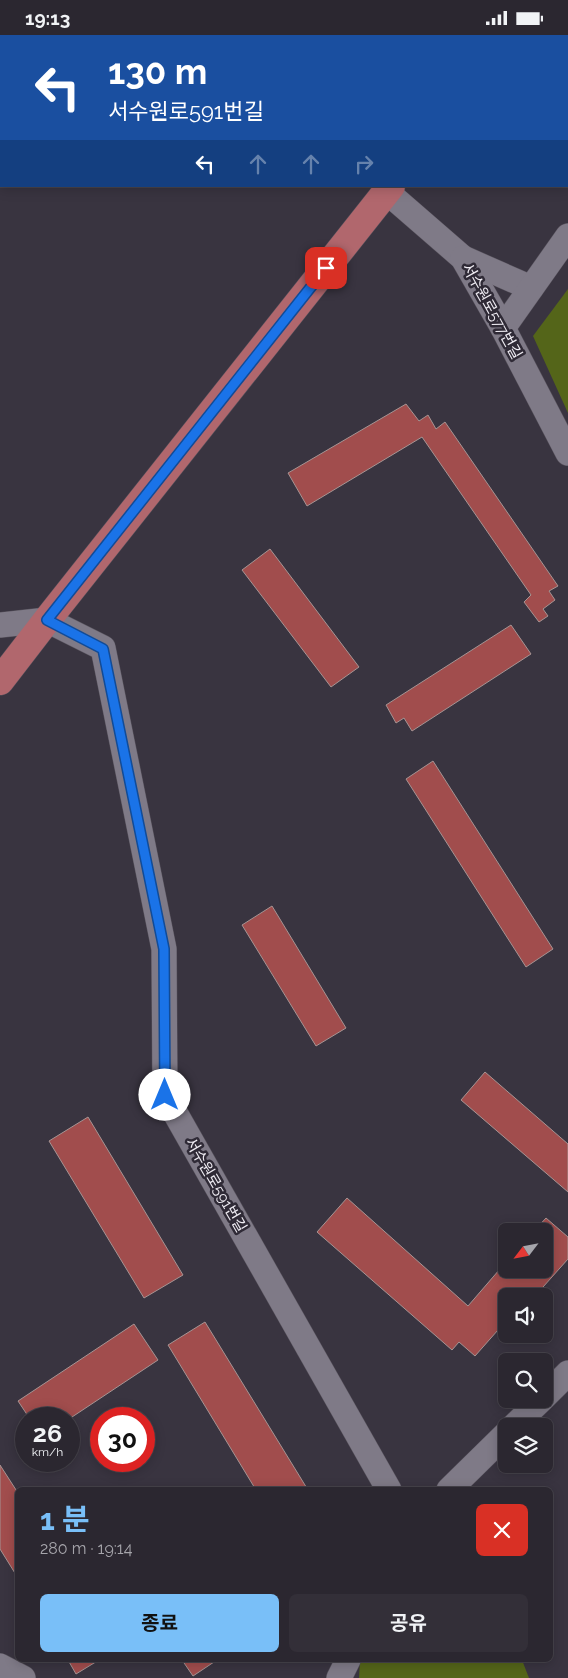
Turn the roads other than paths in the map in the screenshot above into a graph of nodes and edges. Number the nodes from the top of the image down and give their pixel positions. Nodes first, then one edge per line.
1 (389, 189) edge
2 (568, 236) edge
3 (463, 258) junction
4 (531, 288) junction
5 (503, 328) junction
6 (568, 453) edge
7 (47, 620) junction
8 (0, 625) edge
9 (0, 681) edge
10 (568, 1373) edge
11 (553, 1388) edge
12 (533, 1408) edge
13 (522, 1418) edge
14 (498, 1442) edge
15 (387, 1487) edge
16 (452, 1487) edge
17 (347, 1662) edge
18 (0, 1666) edge
19 (23, 1678) edge
20 (340, 1678) edge

1 - 3 street, 서수원로577번길
1 - 7 main road
2 - 4 street
3 - 4 street
3 - 5 street, 서수원로577번길
4 - 5 street
5 - 6 street, 서수원로577번길
7 - 8 street
7 - 9 main road
7 - 15 street, 서수원로591번길
10 - 11 street
12 - 13 street
14 - 16 street
17 - 20 street
18 - 19 street

